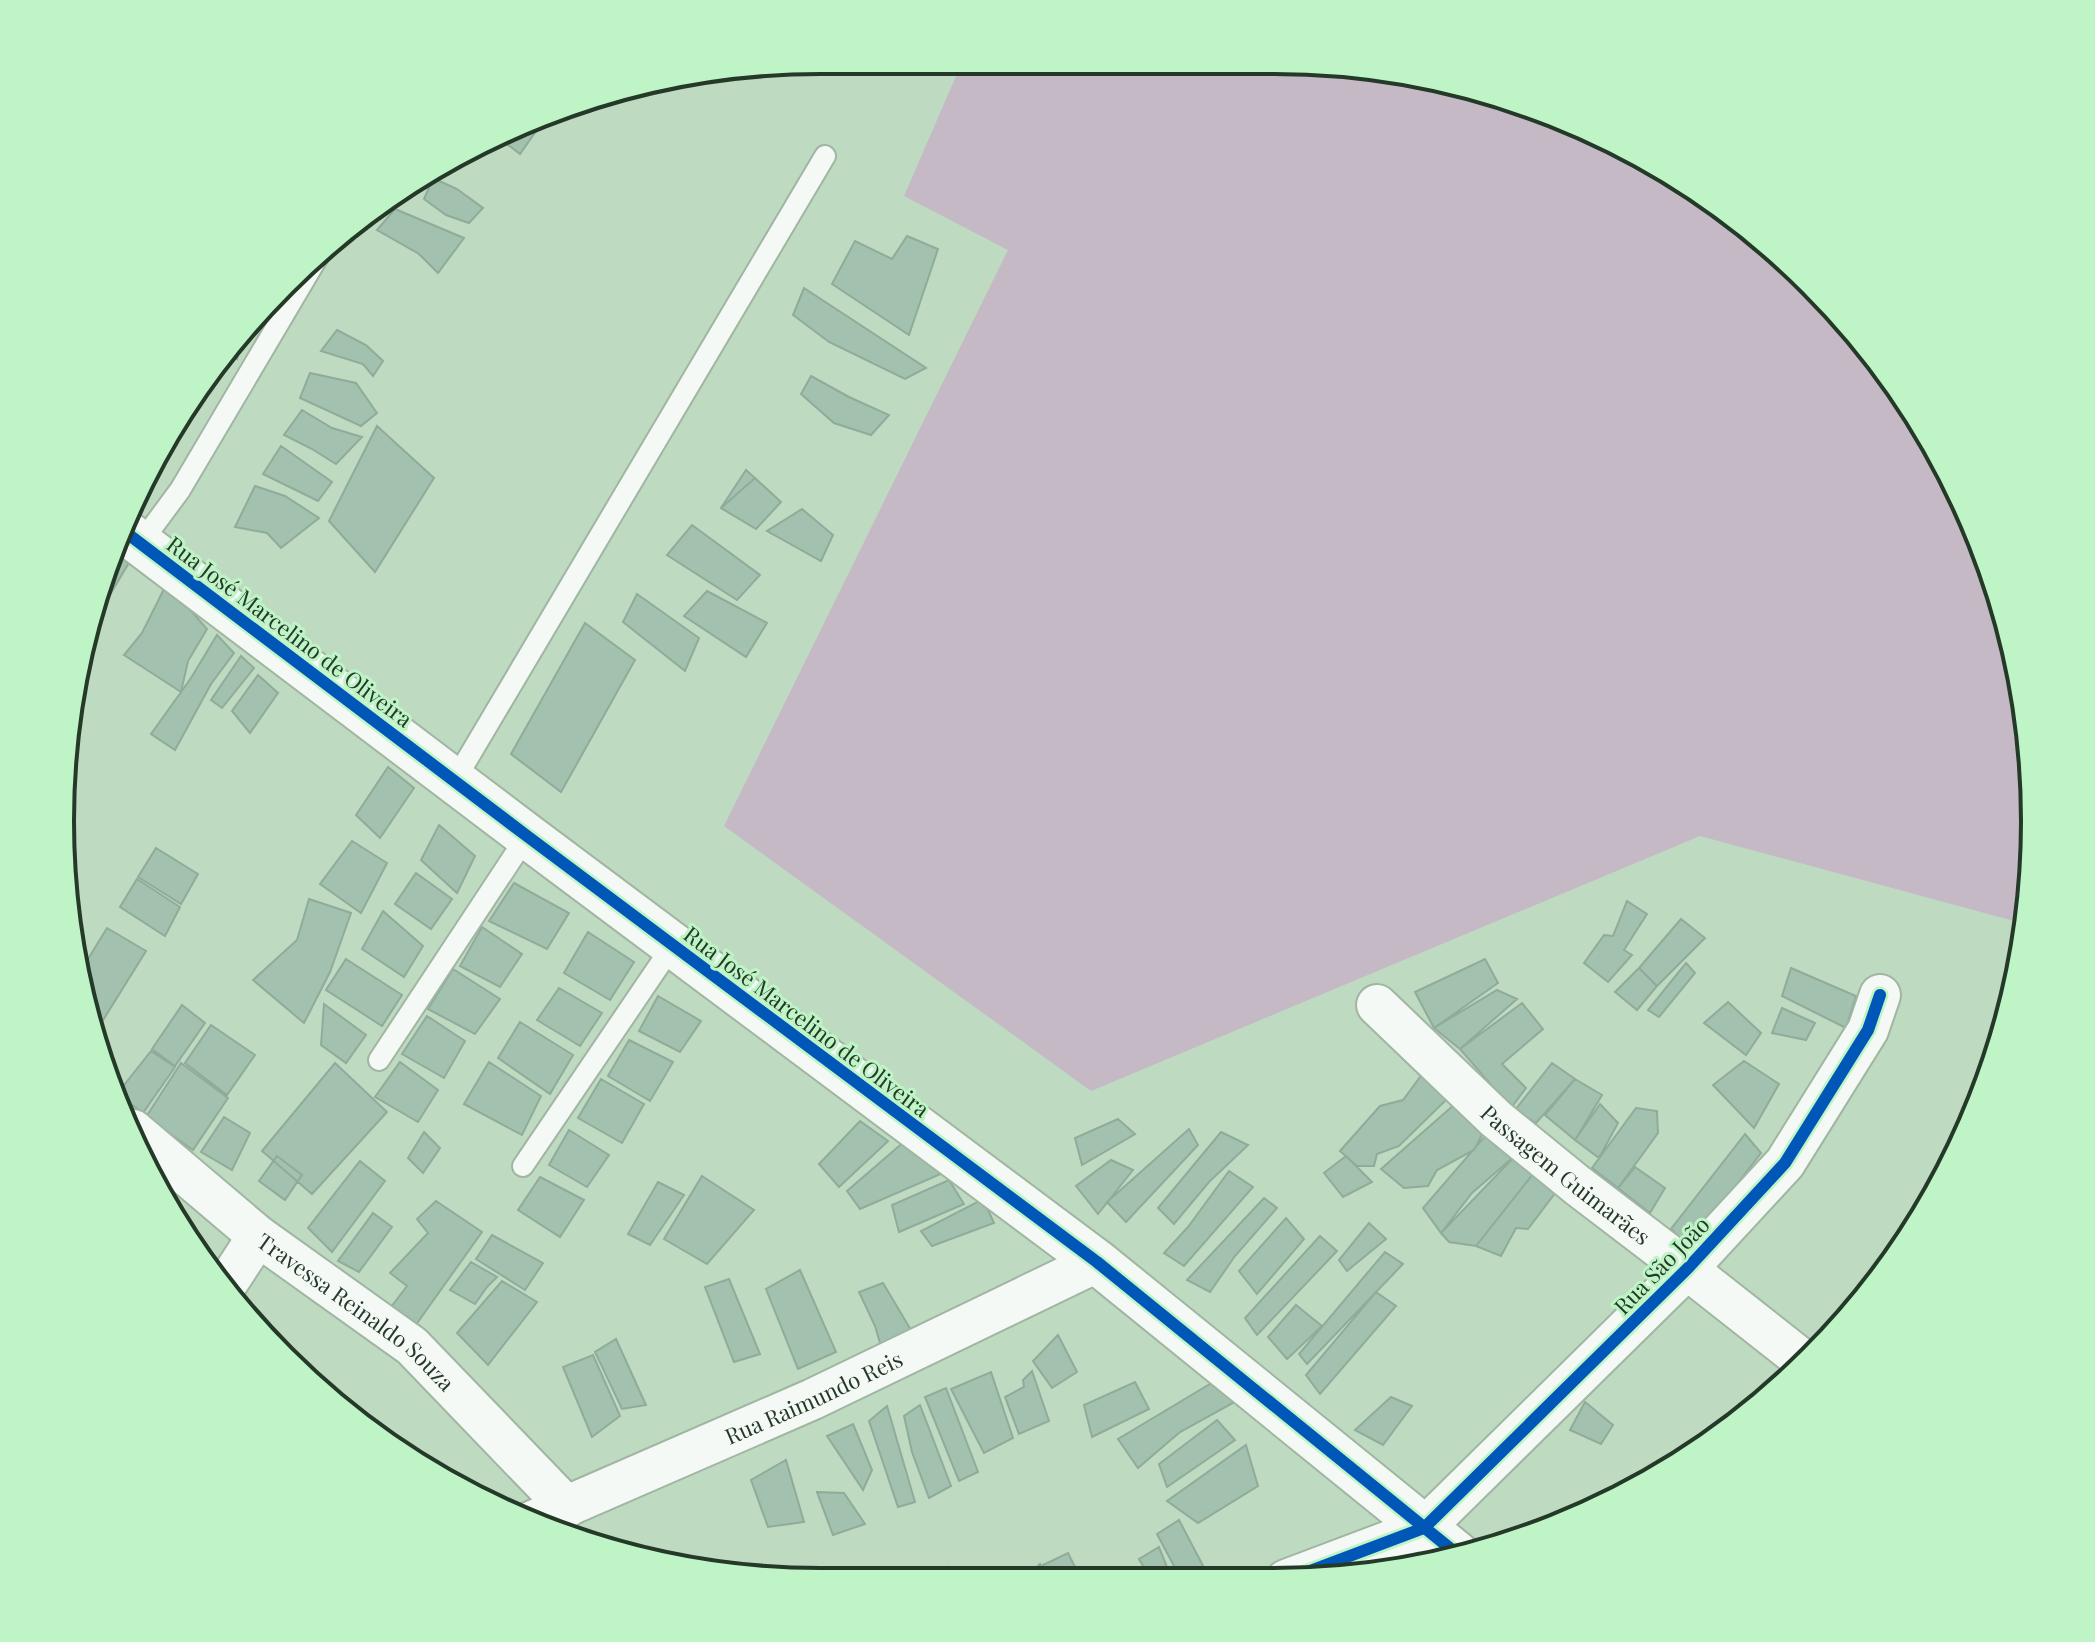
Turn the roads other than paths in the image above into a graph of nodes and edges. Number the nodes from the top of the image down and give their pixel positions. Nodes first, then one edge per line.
1 (825, 156) dead end
2 (301, 285) edge
3 (132, 537) edge
4 (455, 780) junction
5 (527, 836) junction
6 (673, 945) junction
7 (1880, 995) dead end
8 (1377, 1005) dead end
9 (379, 1060) dead end
10 (147, 1142) edge
11 (523, 1166) dead end
12 (258, 1236) junction
13 (1097, 1262) junction
14 (1687, 1269) junction
15 (230, 1279) edge
16 (1796, 1355) edge
17 (567, 1507) junction
18 (547, 1515) edge
19 (1441, 1541) edge
20 (1351, 1564) edge

1 - 4 lane
2 - 3 lane
3 - 4 street, Rua José Marcelino de Oliveira
4 - 5 street, Rua José Marcelino de Oliveira
5 - 6 street, Rua José Marcelino de Oliveira
5 - 9 lane
6 - 11 lane
6 - 13 street, Rua José Marcelino de Oliveira
7 - 14 street, Rua São João
8 - 14 street, Passagem Guimarães
10 - 12 street, Travessa Reinaldo Souza
12 - 15 street
12 - 17 street, Travessa Reinaldo Souza
13 - 17 street, Rua Raimundo Reis
13 - 19 street, Rua José Marcelino de Oliveira
14 - 16 street, Passagem Guimarães
14 - 19 street, Rua São João
17 - 18 street, Rua Raimundo Reis
19 - 20 street

